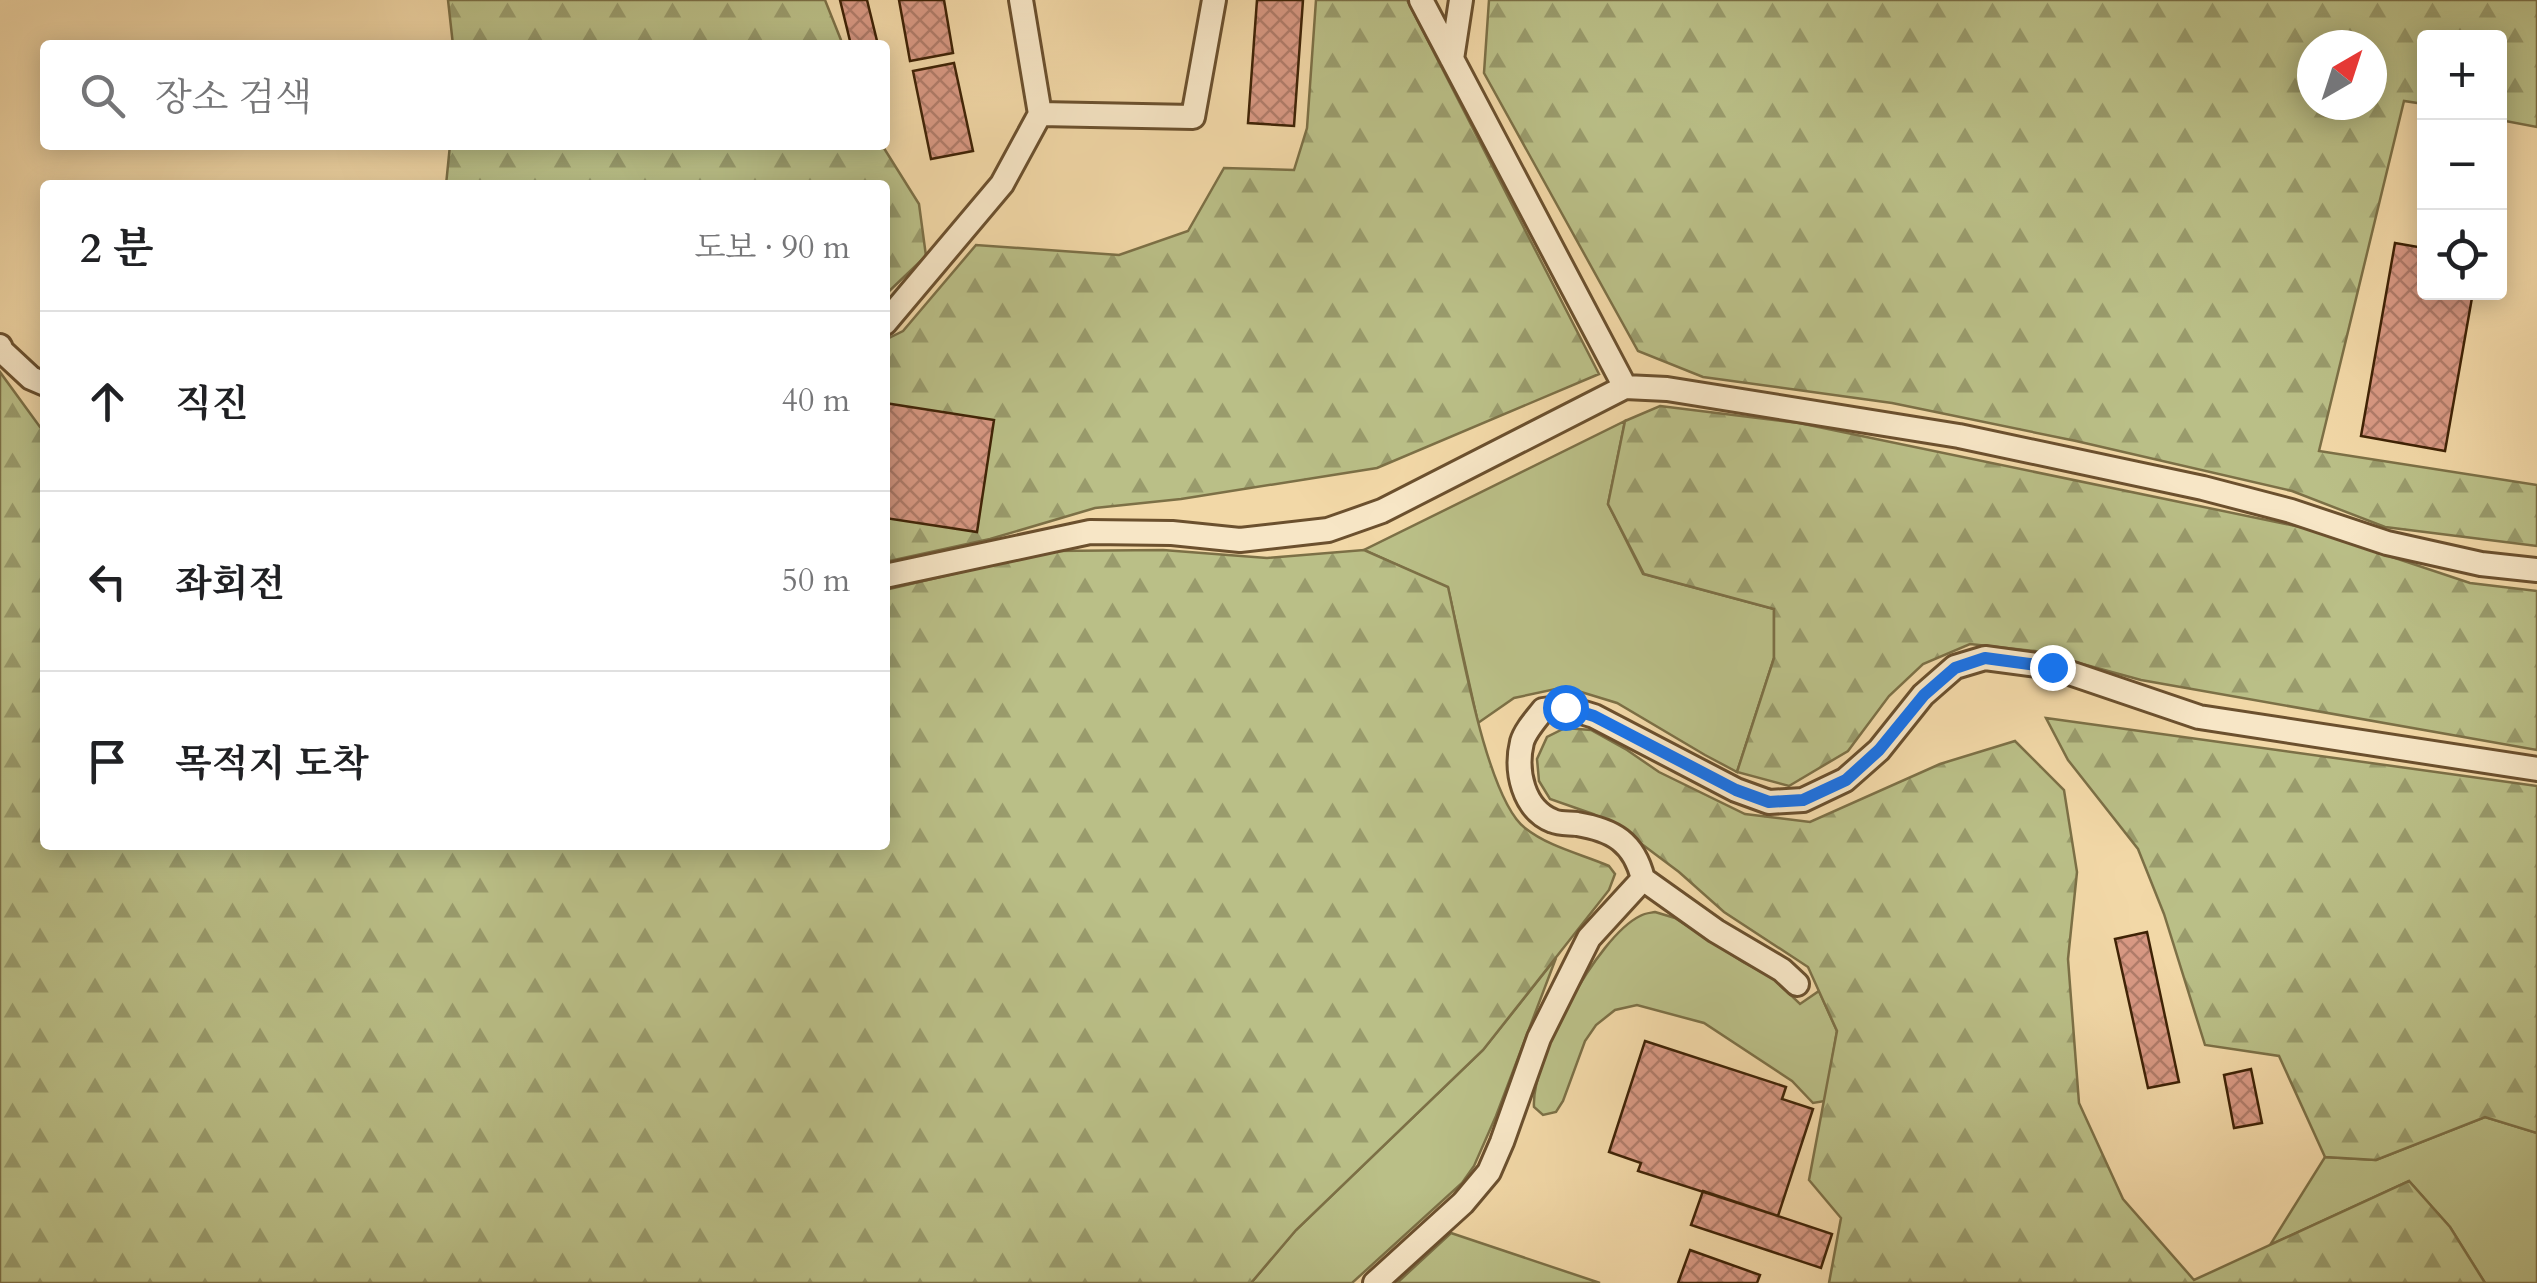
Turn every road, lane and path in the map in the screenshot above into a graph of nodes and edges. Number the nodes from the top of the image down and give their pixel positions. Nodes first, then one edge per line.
1 (1021, 0) edge
2 (1214, 0) edge
3 (1421, 0) edge
4 (1461, 0) edge
5 (1452, 60) junction
6 (1040, 114) junction
7 (890, 317) edge
8 (0, 346) edge
9 (40, 382) edge
10 (1625, 387) junction
11 (2537, 570) edge
12 (890, 575) edge
13 (2537, 769) edge
14 (1643, 879) junction
15 (1796, 984) dead end
16 (1375, 1283) edge

1 - 6 lane
2 - 6 lane
3 - 5 lane
4 - 5 lane
5 - 10 lane
6 - 7 lane
8 - 9 lane
10 - 11 lane
10 - 12 lane
13 - 14 lane
14 - 15 lane
14 - 16 lane

